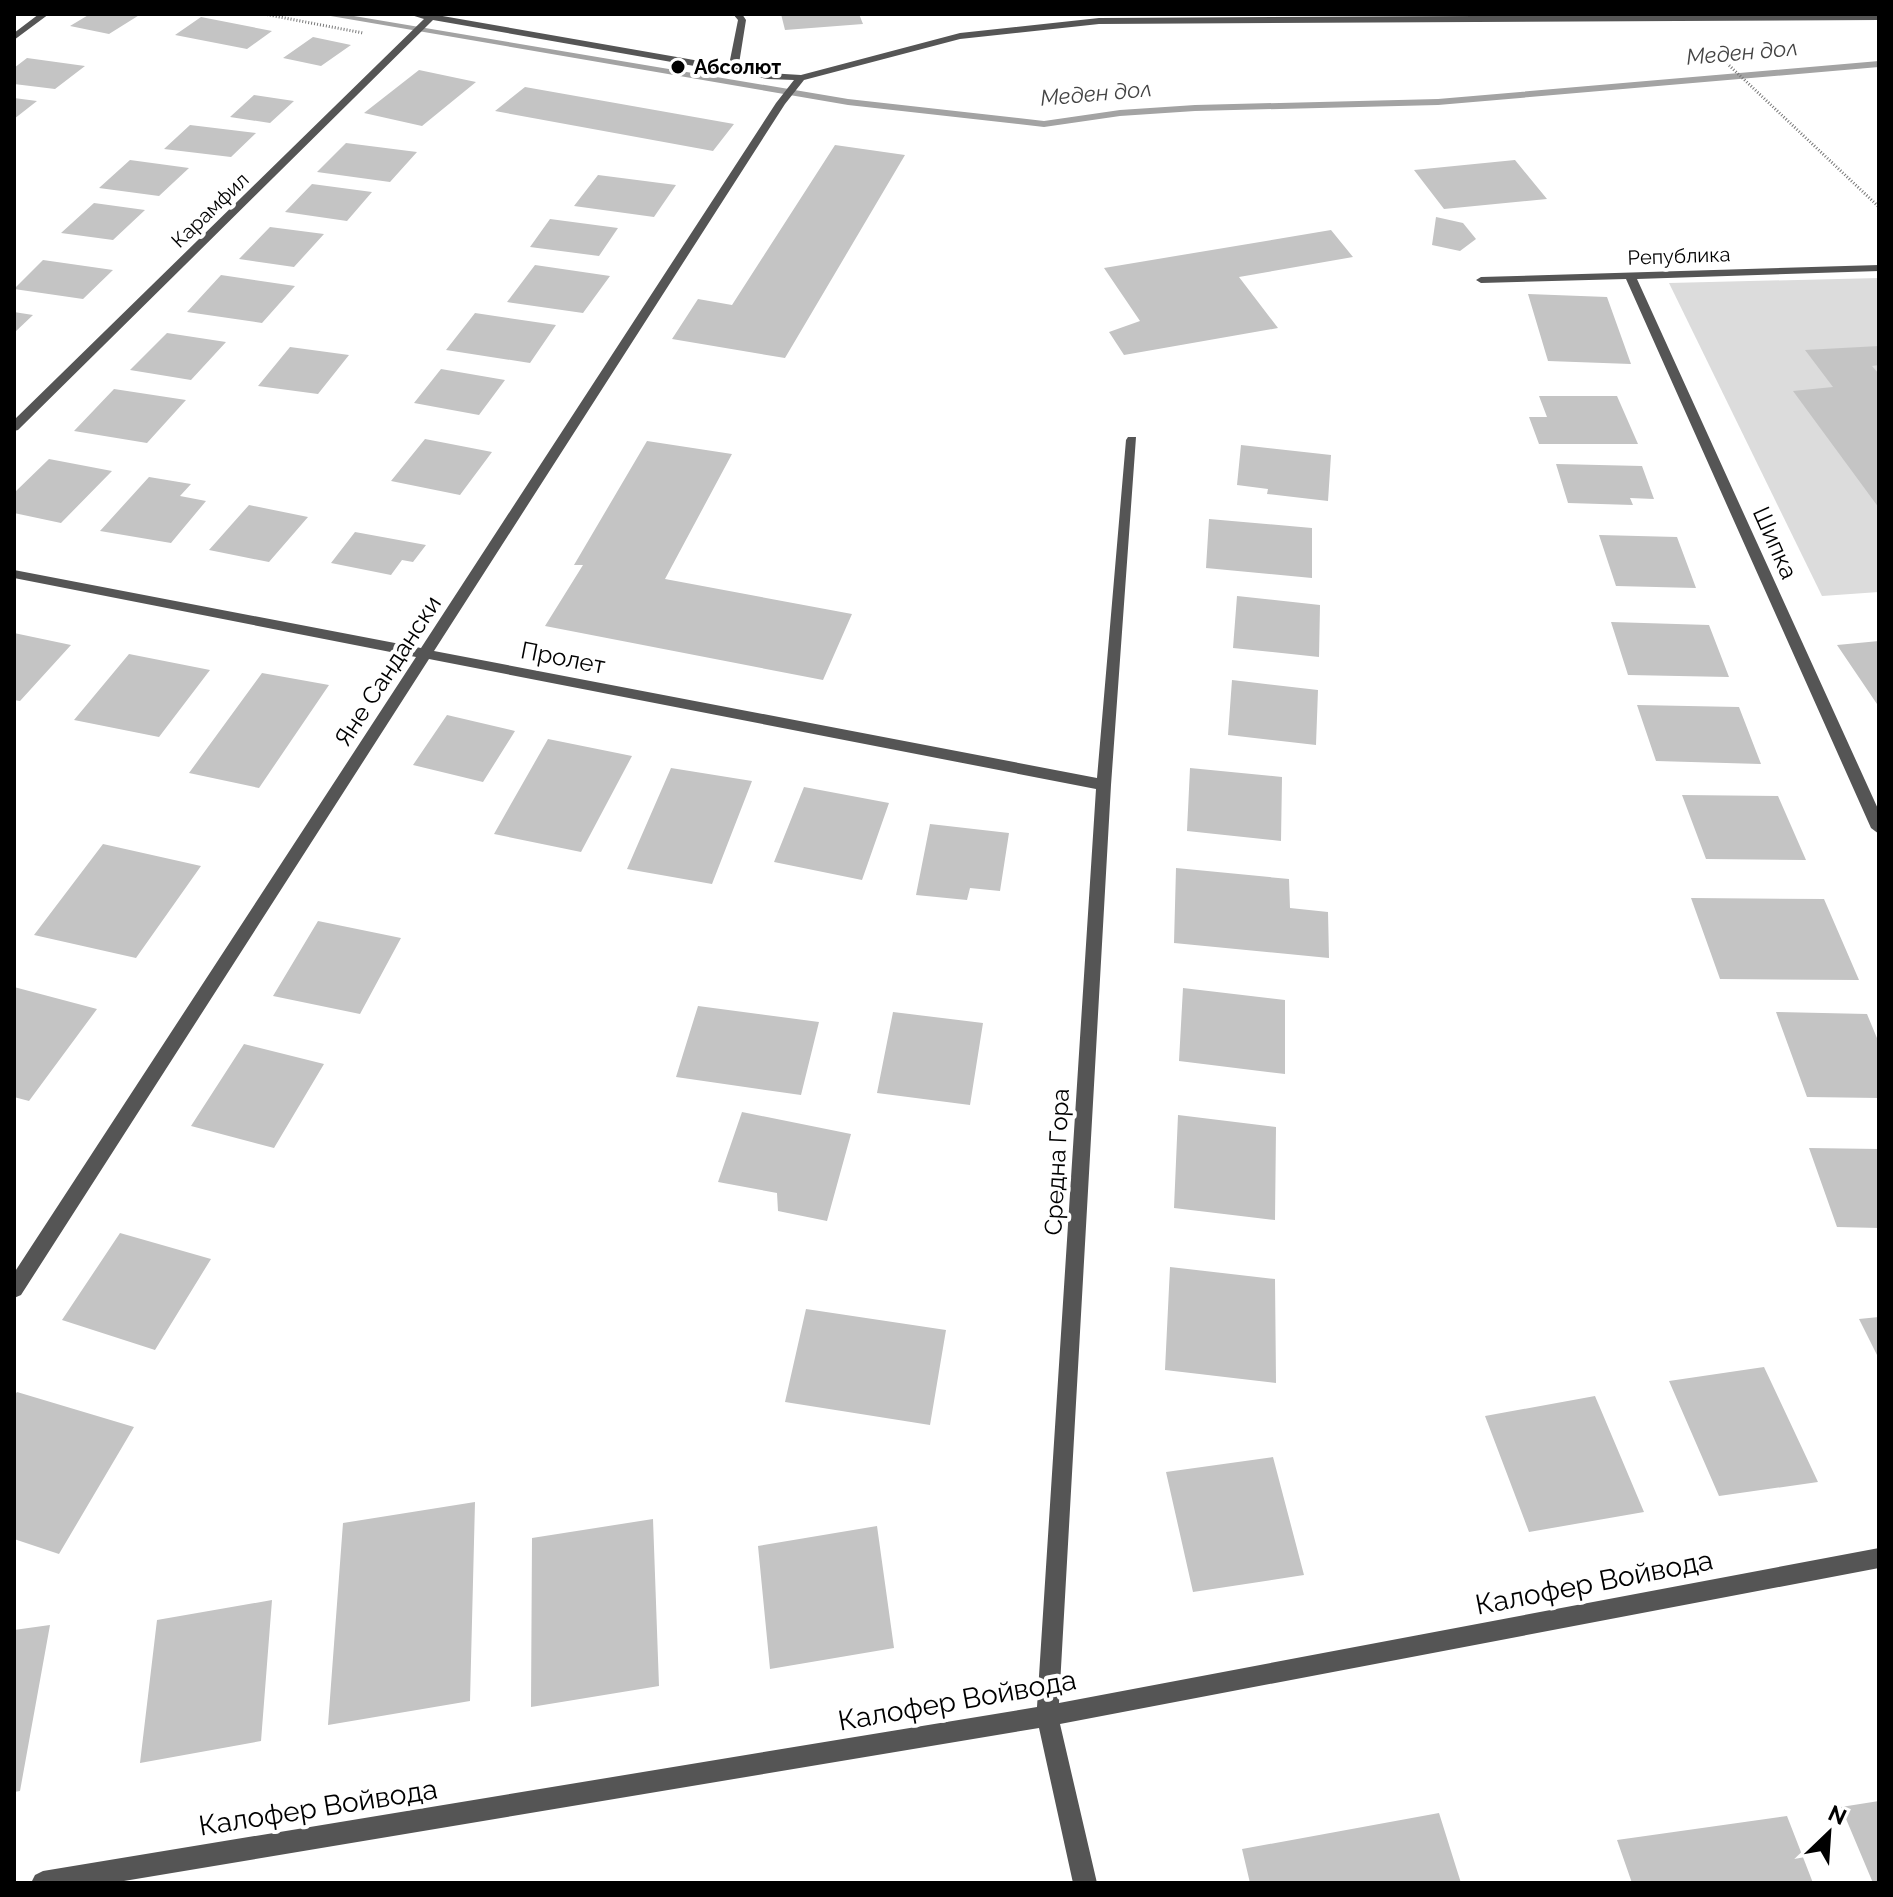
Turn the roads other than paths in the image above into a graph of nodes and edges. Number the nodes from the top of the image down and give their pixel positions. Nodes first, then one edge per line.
1 (45, 14) edge
2 (412, 14) edge
3 (737, 14) edge
4 (1175, 16) edge
5 (1500, 16) edge
6 (1879, 17) edge
7 (431, 18) edge
8 (14, 37) edge
9 (733, 70) junction
10 (798, 82) junction
11 (1879, 268) edge
12 (1630, 276) junction
13 (1481, 280) dead end
14 (14, 427) edge
15 (1132, 440) dead end
16 (14, 574) edge
17 (425, 654) junction
18 (1104, 785) junction
19 (1879, 828) edge
20 (14, 1289) edge
21 (1879, 1558) edge
22 (1047, 1716) junction
23 (43, 1883) edge
24 (1085, 1883) edge

1 - 8 street
2 - 7 street
3 - 9 street
4 - 5 street
4 - 10 street
5 - 6 street
7 - 9 street
7 - 14 street, Карамфил
9 - 10 street
10 - 17 street, Яне Сандански
11 - 12 street, Република
12 - 13 street, Република
12 - 19 street, Шипка
15 - 18 street, Средна Гора
16 - 17 street, Пролет
17 - 18 street, Пролет
17 - 20 street, Яне Сандански
18 - 22 street, Средна Гора
21 - 22 street, Калофер Войвода
22 - 23 street, Калофер Войвода
22 - 24 street, Средна Гора

